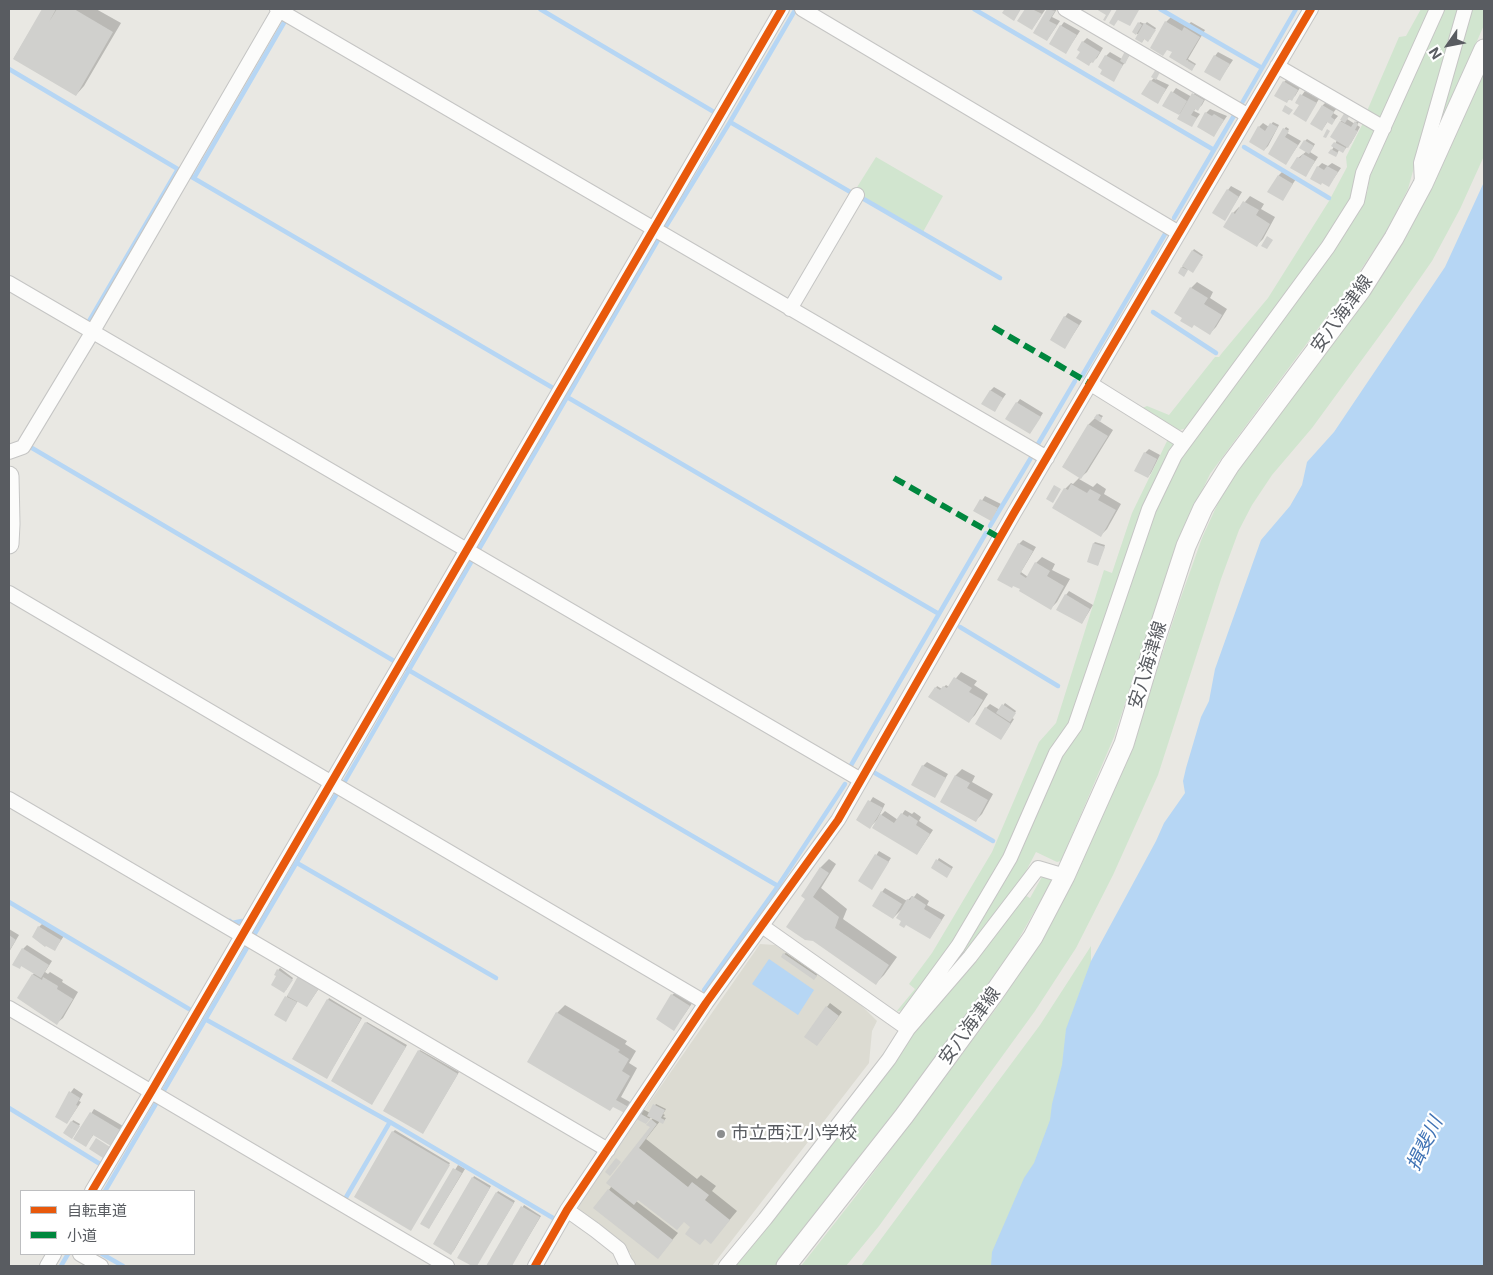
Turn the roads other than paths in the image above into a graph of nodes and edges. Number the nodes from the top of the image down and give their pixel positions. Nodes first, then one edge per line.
1 (279, 9) edge
2 (782, 9) edge
3 (802, 9) edge
4 (1065, 9) edge
5 (1311, 9) edge
6 (1438, 9) edge
7 (1465, 9) edge
8 (1484, 48) edge
9 (1277, 66) junction
10 (1247, 115) junction
11 (1384, 128) junction
12 (1422, 184) junction
13 (857, 195) dead end
14 (655, 230) junction
15 (1179, 232) junction
16 (9, 283) edge
17 (790, 309) junction
18 (93, 331) junction
19 (1091, 384) junction
20 (1184, 442) junction
21 (9, 452) edge
22 (1047, 458) junction
23 (9, 476) edge
24 (9, 544) edge
25 (467, 550) junction
26 (9, 593) edge
27 (861, 780) junction
28 (331, 781) junction
29 (9, 799) edge
30 (1065, 876) junction
31 (762, 926) junction
32 (242, 936) junction
33 (706, 1003) junction
34 (9, 1008) edge
35 (904, 1027) junction
36 (151, 1092) junction
37 (608, 1150) junction
38 (93, 1190) edge
39 (567, 1210) junction
40 (53, 1255) edge
41 (82, 1255) edge
42 (47, 1266) edge
43 (101, 1266) edge
44 (447, 1266) edge
45 (535, 1266) edge
46 (628, 1266) edge
47 (726, 1266) edge
48 (786, 1266) edge

1 - 14 street
1 - 18 street
2 - 14 street
3 - 15 street
4 - 10 street
5 - 9 street
6 - 11 street
7 - 12 street
8 - 12 main road, 安八海津線
9 - 10 street
9 - 11 street
10 - 15 street
11 - 20 street
12 - 30 main road, 安八海津線
13 - 17 street
14 - 17 street
14 - 25 street
15 - 19 street
16 - 18 street
17 - 22 street
18 - 21 street
18 - 25 street
19 - 20 street
19 - 22 street
20 - 35 street
22 - 27 street
23 - 24 main road
25 - 27 street
25 - 28 street
26 - 28 street
27 - 31 street
28 - 32 street
28 - 33 street
29 - 32 street
30 - 35 street
30 - 48 main road, 安八海津線
31 - 33 street
31 - 35 street
32 - 36 street
32 - 37 street
33 - 37 street
34 - 36 street
35 - 47 street
36 - 38 street
36 - 44 street
37 - 39 street
39 - 45 street
39 - 46 street
40 - 42 street
41 - 43 street

